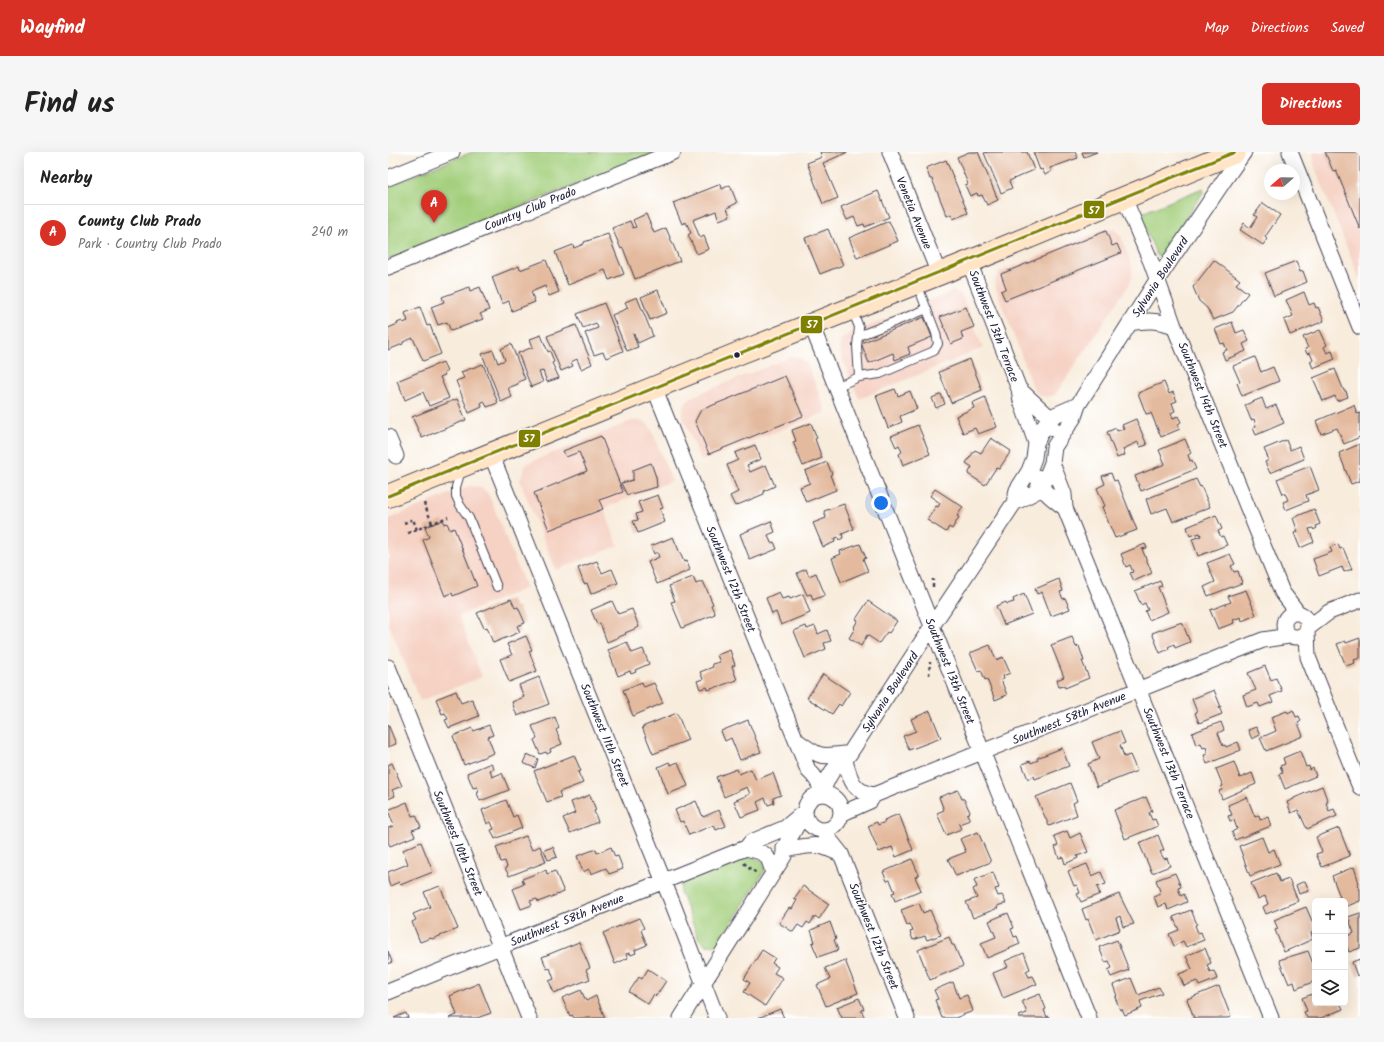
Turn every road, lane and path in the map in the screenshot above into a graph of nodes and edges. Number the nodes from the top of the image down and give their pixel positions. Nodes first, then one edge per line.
1 (452, 152) edge
2 (673, 152) edge
3 (890, 152) edge
4 (1235, 152) edge
5 (1244, 152) edge
6 (1290, 152) edge
7 (388, 178) edge
8 (1124, 198) junction
9 (969, 262) junction
10 (388, 267) edge
11 (939, 274) junction
12 (1157, 280) junction
13 (916, 283) junction
14 (852, 309) junction
15 (927, 309) junction
16 (1130, 323) junction
17 (811, 324) junction
18 (1174, 326) junction
19 (1360, 327) edge
20 (858, 336) junction
21 (859, 377) junction
22 (654, 387) junction
23 (836, 387) junction
24 (1019, 389) junction
25 (1078, 405) junction
26 (1049, 420) junction
27 (388, 438) edge
28 (1036, 443) junction
29 (1054, 447) junction
30 (491, 454) junction
31 (396, 456) dead end
32 (1034, 458) junction
33 (1052, 463) junction
34 (463, 465) junction
35 (1039, 484) junction
36 (388, 496) edge
37 (1014, 502) junction
38 (424, 503) dead end
39 (1065, 508) junction
40 (448, 517) dead end
41 (404, 523) dead end
42 (432, 524) junction
43 (417, 530) junction
44 (408, 533) dead end
45 (498, 587) dead end
46 (1360, 600) edge
47 (1296, 625) junction
48 (932, 626) junction
49 (388, 667) edge
50 (1139, 689) junction
51 (796, 740) junction
52 (982, 752) junction
53 (848, 757) junction
54 (1360, 788) edge
55 (817, 795) junction
56 (874, 795) junction
57 (804, 812) junction
58 (840, 815) junction
59 (820, 830) junction
60 (790, 852) junction
61 (744, 854) junction
62 (841, 854) junction
63 (766, 874) junction
64 (664, 881) junction
65 (500, 947) junction
66 (704, 982) junction
67 (388, 992) edge
68 (529, 1018) edge
69 (681, 1018) edge
70 (718, 1018) edge
71 (907, 1018) edge
72 (1089, 1018) edge
73 (1271, 1018) edge

1 - 7 street
2 - 10 street, Country Club Prado
3 - 11 street, Venetia Avenue
4 - 8 main road
5 - 12 street, Sylvania Boulevard
6 - 19 street
8 - 9 main road
8 - 12 street, Southwest 14th Street
9 - 11 main road
9 - 24 street, Southwest 13th Terrace
11 - 13 main road
12 - 16 street, Sylvania Boulevard
12 - 18 street, Southwest 14th Street
13 - 14 main road
13 - 15 lane
14 - 17 main road
14 - 20 lane
15 - 20 lane
15 - 21 lane
16 - 18 street
16 - 25 street, Sylvania Boulevard
17 - 22 main road
17 - 23 street, Southwest 13th Street
18 - 47 street, Southwest 14th Street
20 - 21 lane
21 - 23 lane
22 - 30 main road
22 - 51 street, Southwest 12th Street
23 - 48 street, Southwest 13th Street
24 - 26 street, Southwest 13th Terrace
24 - 28 street, Southwest 13th Terrace
25 - 26 street, Sylvania Boulevard
25 - 29 street, Sylvania Boulevard
26 - 28 street, Sylvania Boulevard
26 - 29 street, Southwest 13th Terrace
27 - 31 street
28 - 32 street, Sylvania Boulevard
29 - 33 street, Sylvania Boulevard
30 - 34 main road
30 - 64 street, Southwest 11th Street
32 - 35 street
32 - 37 street, Sylvania Boulevard
33 - 35 street, Sylvania Boulevard
33 - 39 street, Southwest 13th Terrace
34 - 36 main road
34 - 45 lane
35 - 37 street, Sylvania Boulevard
35 - 39 street, Southwest 13th Terrace
37 - 48 street, Sylvania Boulevard
38 - 42 path
39 - 50 street, Southwest 13th Terrace
40 - 42 path
41 - 43 path
42 - 43 path
43 - 44 path
46 - 47 street, Southwest 58th Avenue
47 - 50 street, Southwest 58th Avenue
47 - 54 street, Southwest 14th Street
48 - 52 street, Southwest 13th Street
48 - 53 street, Sylvania Boulevard
49 - 65 street, Southwest 10th Street
50 - 52 street, Southwest 58th Avenue
50 - 73 street, Southwest 13th Terrace
51 - 53 street
51 - 55 street, Southwest 12th Street
52 - 56 street, Southwest 58th Avenue
52 - 72 street, Southwest 13th Street
53 - 55 street, Sylvania Boulevard
53 - 56 street
53 - 58 street, Sylvania Boulevard
55 - 57 street
55 - 58 street
56 - 58 street, Southwest 58th Avenue
57 - 59 street
57 - 60 street
57 - 61 street, Southwest 58th Avenue
58 - 59 street
58 - 62 street, Southwest 12th Street
59 - 60 street
59 - 62 street, Southwest 12th Street
60 - 62 street
60 - 63 street
61 - 63 path
61 - 63 street
61 - 64 street, Southwest 58th Avenue
62 - 71 street, Southwest 12th Street
63 - 66 street
64 - 65 street, Southwest 58th Avenue
64 - 66 street, Southwest 11th Street
65 - 67 street, Southwest 58th Avenue
65 - 68 street, Southwest 10th Street
66 - 69 street
66 - 70 street, Southwest 11th Street

